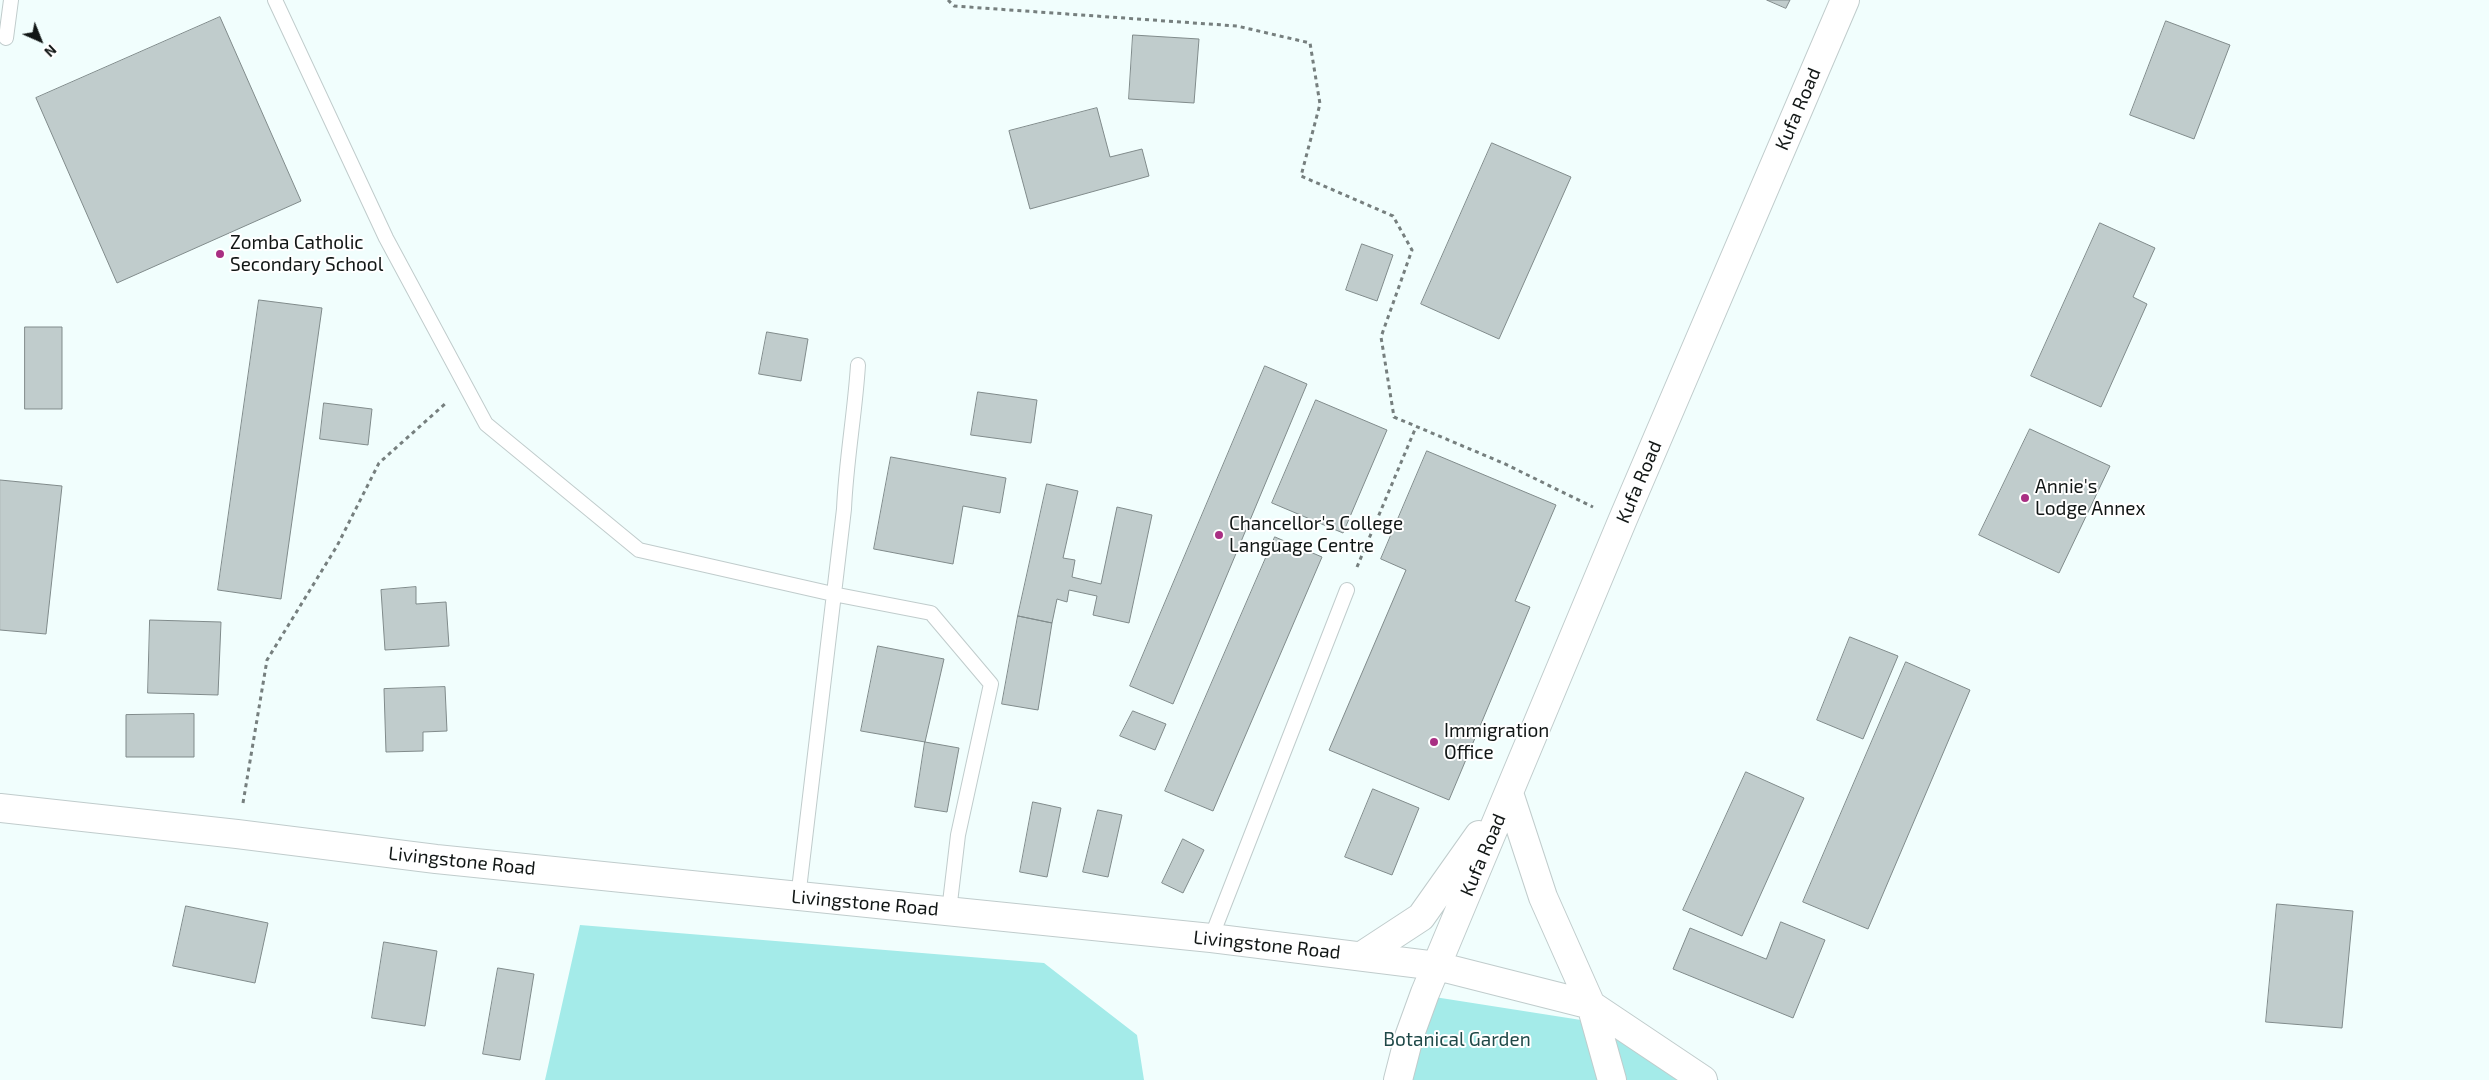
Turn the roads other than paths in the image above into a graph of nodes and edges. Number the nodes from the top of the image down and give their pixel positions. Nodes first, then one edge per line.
1 (11, 0) edge
2 (275, 0) edge
3 (1845, 0) edge
4 (6, 38) dead end
5 (858, 365) dead end
6 (1347, 590) road end
7 (833, 594) junction
8 (1508, 793) junction
9 (0, 808) edge
10 (798, 898) junction
11 (949, 911) junction
12 (1211, 938) junction
13 (1363, 955) junction
14 (1437, 966) junction
15 (1591, 1005) junction
16 (1398, 1080) edge
17 (1612, 1080) edge
18 (1703, 1080) edge

1 - 4 lane
2 - 7 lane
3 - 8 street, Kufa Road
5 - 7 lane
6 - 12 lane
7 - 10 lane
7 - 11 lane
8 - 13 street
8 - 14 street, Kufa Road
8 - 15 street
9 - 10 street, Livingstone Road
10 - 11 street, Livingstone Road
11 - 12 street, Livingstone Road
12 - 13 street, Livingstone Road
13 - 14 street, Livingstone Road
14 - 15 street, Livingstone Road
14 - 16 street, Kufa Road
15 - 17 street
15 - 18 street, Livingstone Road

